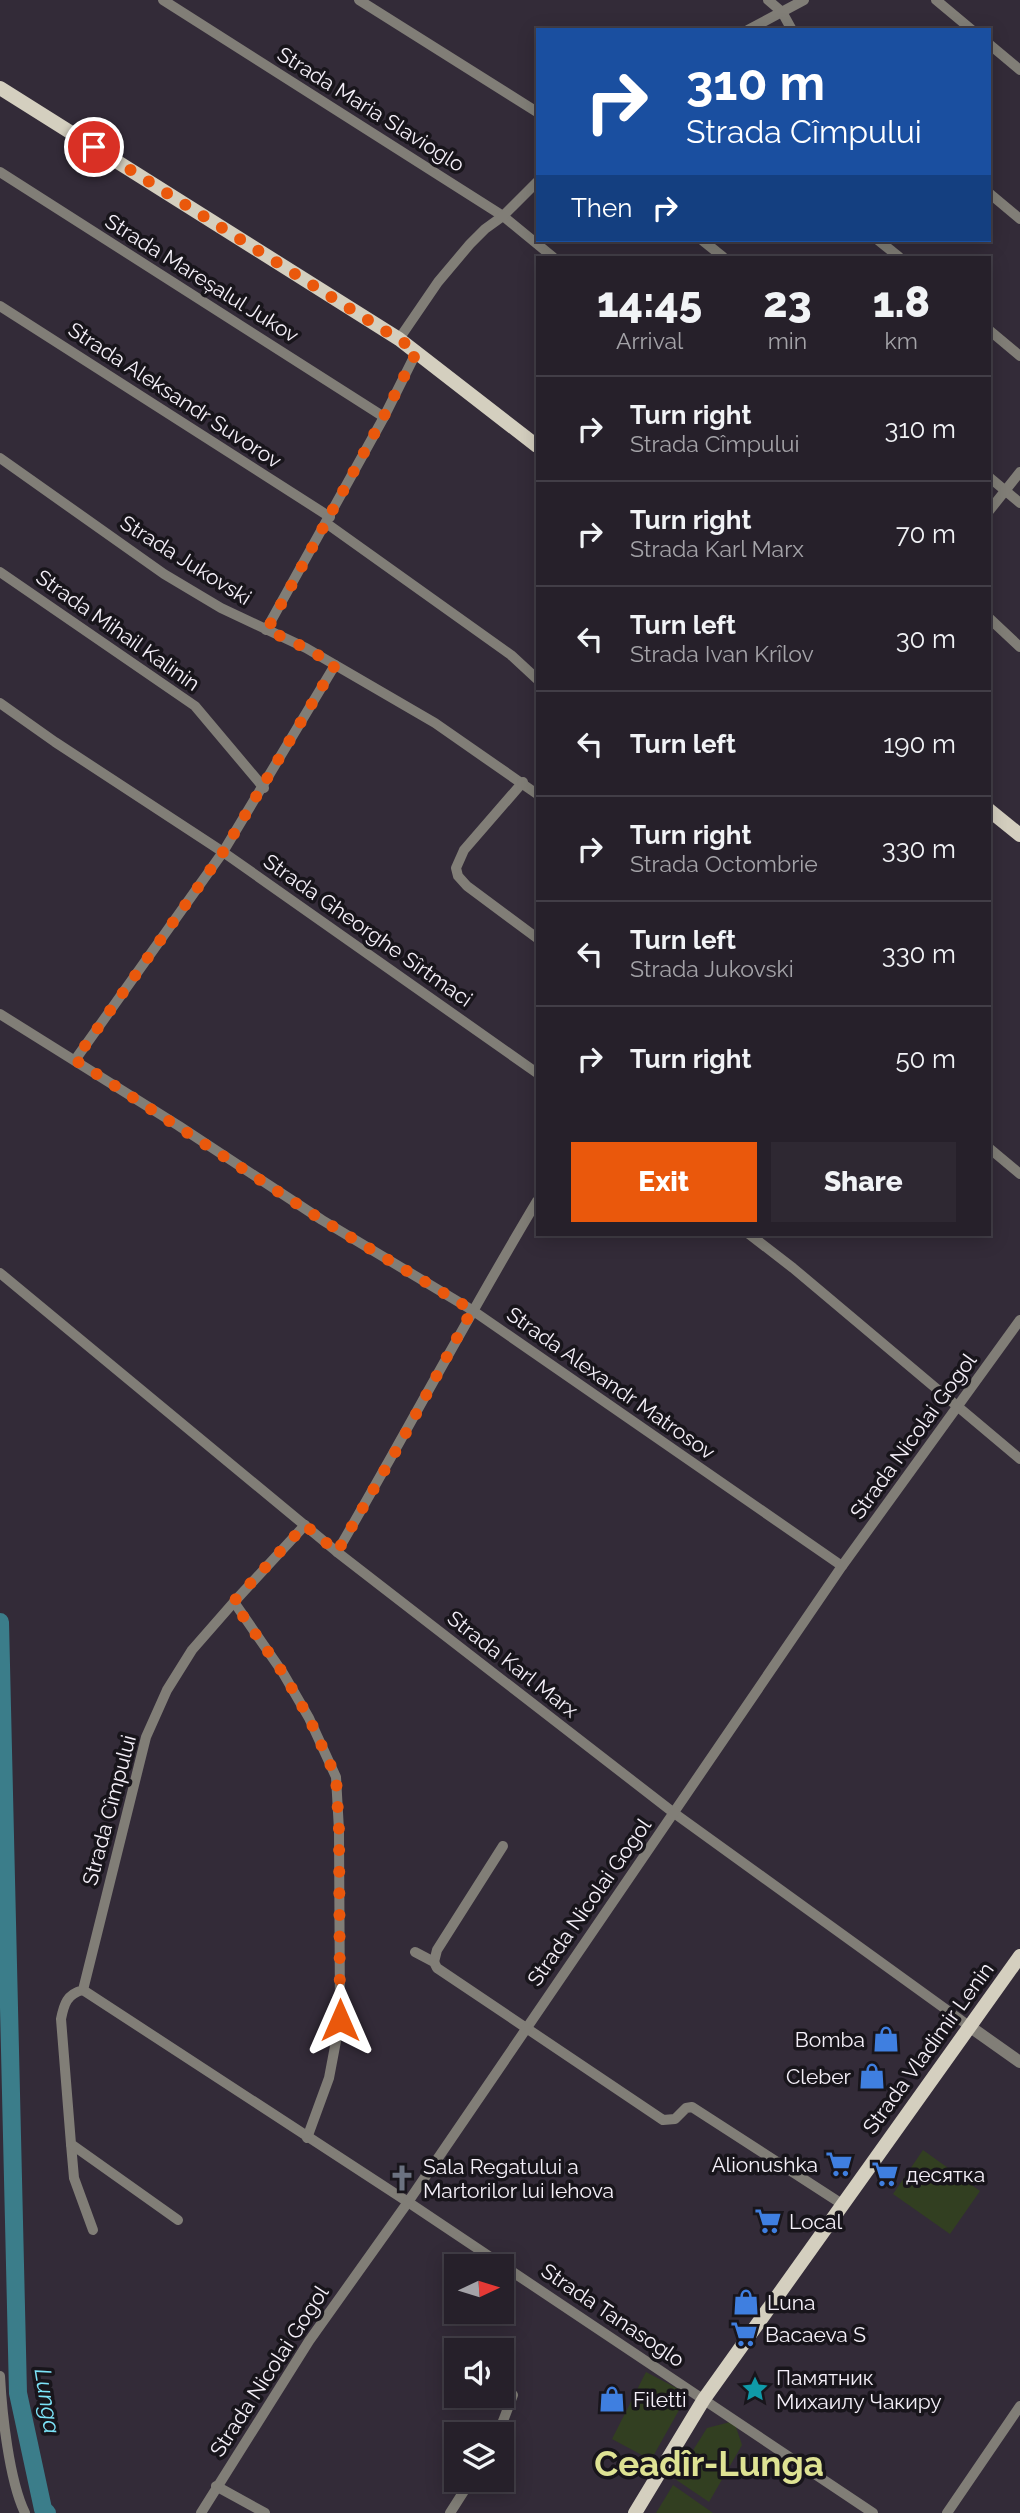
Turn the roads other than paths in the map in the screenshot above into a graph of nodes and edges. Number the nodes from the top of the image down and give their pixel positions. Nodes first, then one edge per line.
1 (163, 0) edge
2 (359, 0) edge
3 (768, 0) edge
4 (804, 0) edge
5 (936, 0) edge
6 (782, 12) junction
7 (752, 28) edge
8 (791, 28) edge
9 (970, 28) edge
10 (991, 46) edge
11 (1020, 70) edge
12 (0, 88) edge
13 (536, 111) edge
14 (0, 172) edge
15 (536, 183) edge
16 (991, 195) edge
17 (503, 216) junction
18 (1020, 219) edge
19 (704, 242) edge
20 (880, 242) edge
21 (552, 256) edge
22 (722, 256) edge
23 (898, 256) edge
24 (0, 306) edge
25 (991, 332) edge
26 (399, 339) junction
27 (417, 351) junction
28 (1020, 356) edge
29 (384, 416) junction
30 (536, 445) edge
31 (0, 458) edge
32 (1020, 472) edge
33 (991, 479) edge
34 (1004, 491) junction
35 (1020, 503) edge
36 (991, 508) edge
37 (328, 520) junction
38 (0, 572) edge
39 (991, 620) edge
40 (267, 630) junction
41 (1020, 647) edge
42 (335, 665) junction
43 (536, 678) edge
44 (0, 703) edge
45 (523, 782) junction
46 (264, 788) junction
47 (536, 793) edge
48 (991, 812) edge
49 (1020, 835) edge
50 (223, 852) junction
51 (536, 937) edge
52 (0, 1013) edge
53 (75, 1060) junction
54 (536, 1072) edge
55 (991, 1150) edge
56 (1020, 1174) edge
57 (536, 1203) edge
58 (752, 1236) edge
59 (0, 1273) edge
60 (472, 1310) junction
61 (1020, 1321) edge
62 (957, 1408) junction
63 (1020, 1459) edge
64 (305, 1525) junction
65 (337, 1552) junction
66 (842, 1566) junction
67 (233, 1602) junction
68 (674, 1813) junction
69 (503, 1846) dead end
70 (415, 1952) dead end
71 (1020, 1956) edge
72 (434, 1962) junction
73 (83, 1990) junction
74 (969, 2026) junction
75 (526, 2027) junction
76 (1020, 2062) edge
77 (307, 2138) junction
78 (71, 2144) junction
79 (408, 2202) junction
80 (842, 2204) junction
81 (178, 2220) dead end
82 (93, 2230) dead end
83 (0, 2376) edge
84 (704, 2399) junction
85 (1020, 2406) edge
86 (216, 2486) junction
87 (463, 2492) edge
88 (25, 2513) edge
89 (201, 2513) edge
90 (265, 2513) edge
91 (450, 2513) edge
92 (635, 2513) edge
93 (873, 2513) edge
94 (947, 2513) edge

1 - 17 street, Strada Maria Slavioglo
2 - 13 street
3 - 6 street
4 - 6 street
5 - 9 street
6 - 7 street
6 - 8 street
10 - 11 street
12 - 26 main road
14 - 29 street, Strada Mareșalul Jukov
15 - 17 street
16 - 18 street
17 - 21 street, Strada Maria Slavioglo
17 - 26 street
19 - 22 street
20 - 23 street
24 - 37 street, Strada Aleksandr Suvorov
25 - 28 street
26 - 27 main road
27 - 29 street
27 - 30 main road
29 - 37 street
31 - 40 street, Strada Jukovski
32 - 34 street
33 - 34 street
34 - 35 street
34 - 36 street
37 - 40 street
37 - 43 street, Strada Aleksandr Suvorov
38 - 46 street, Strada Mihail Kalinin
39 - 41 street
40 - 42 street, Strada Jukovski
42 - 45 street, Strada Jukovski
42 - 46 street
44 - 50 street, Strada Gheorghe Sîrtmaci
45 - 47 street, Strada Jukovski
45 - 51 street
46 - 50 street
48 - 49 main road
50 - 53 street
50 - 54 street, Strada Gheorghe Sîrtmaci
52 - 53 street, Strada Alexandr Matrosov
53 - 60 street, Strada Alexandr Matrosov
55 - 56 street
57 - 60 street
58 - 62 street
59 - 64 street, Strada Karl Marx
60 - 65 street
60 - 66 street, Strada Alexandr Matrosov
61 - 62 street, Strada Nicolai Gogol
62 - 63 street
62 - 66 street, Strada Nicolai Gogol
64 - 65 street, Strada Karl Marx
64 - 67 street, Strada Cîmpului
65 - 68 street, Strada Karl Marx
66 - 68 street, Strada Nicolai Gogol
67 - 73 street, Strada Cîmpului
67 - 77 street
68 - 74 street, Strada Karl Marx
68 - 75 street, Strada Nicolai Gogol
69 - 72 street
70 - 72 street
71 - 74 main road, Strada Vladimir Lenin
72 - 75 street
73 - 77 street, Strada Tanasoglo
73 - 78 street, Strada Cîmpului
74 - 76 street, Strada Karl Marx
74 - 80 main road, Strada Vladimir Lenin
75 - 79 street, Strada Nicolai Gogol
75 - 80 street
77 - 79 street, Strada Tanasoglo
78 - 81 street
78 - 82 street, Strada Cîmpului
79 - 84 street, Strada Tanasoglo
79 - 86 street, Strada Nicolai Gogol
80 - 84 main road, Strada Vladimir Lenin
83 - 88 street
84 - 92 main road, Strada Vladimir Lenin
84 - 93 street, Strada Tanasoglo
85 - 94 street
86 - 89 street, Strada Nicolai Gogol
86 - 90 street
87 - 91 street

